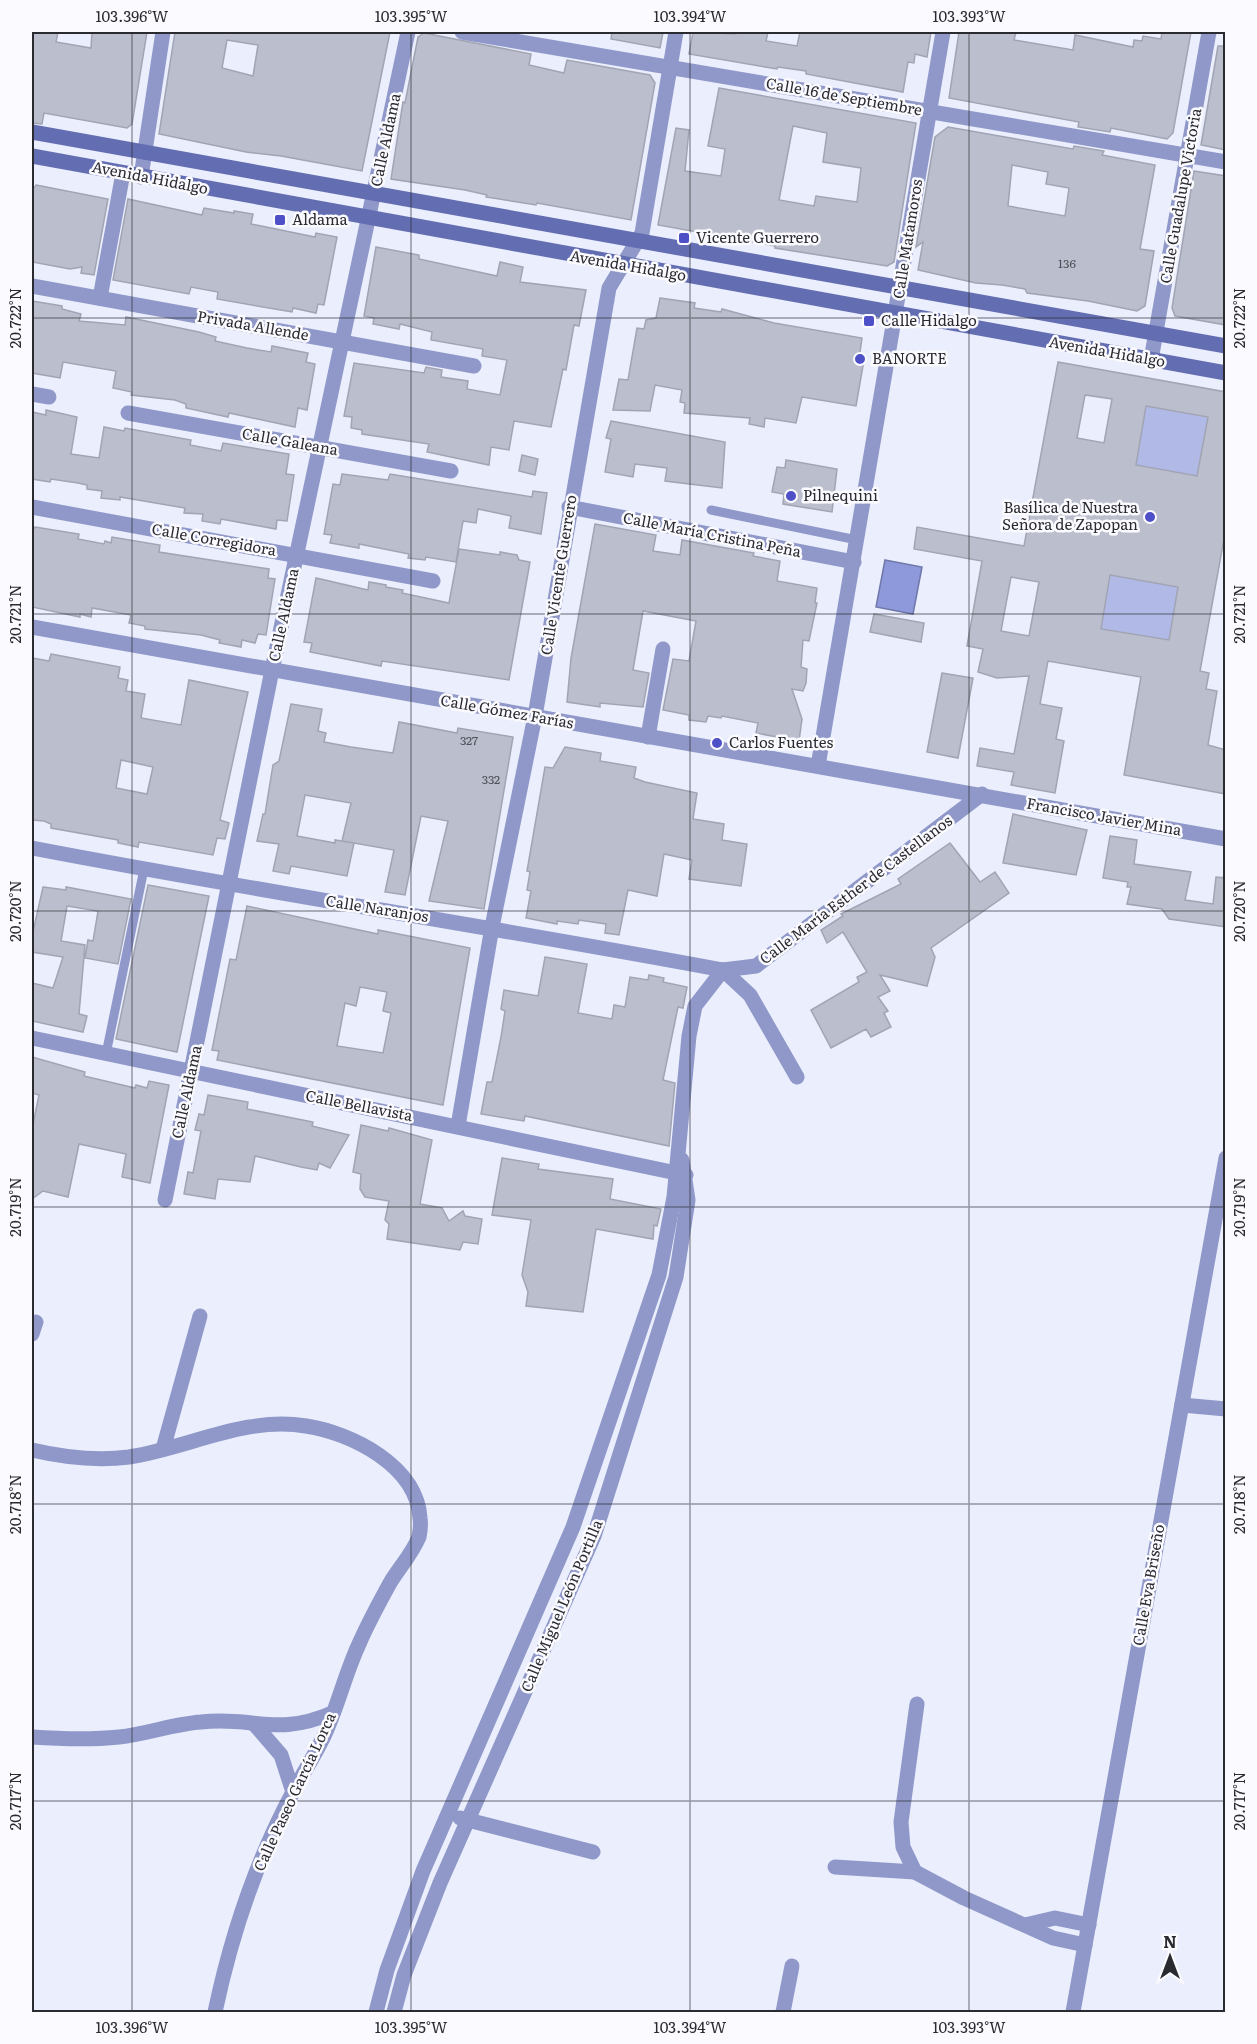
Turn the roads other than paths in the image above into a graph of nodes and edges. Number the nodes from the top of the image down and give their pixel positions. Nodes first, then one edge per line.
1 (163, 32) edge
2 (408, 32) edge
3 (462, 32) edge
4 (676, 32) edge
5 (943, 32) edge
6 (1209, 32) edge
7 (669, 67) junction
8 (929, 112) junction
9 (32, 132) edge
10 (144, 153) junction
11 (32, 156) edge
12 (1189, 156) junction
13 (1226, 162) edge
14 (123, 173) junction
15 (141, 177) junction
16 (374, 195) junction
17 (369, 219) junction
18 (638, 242) junction
19 (622, 265) junction
20 (32, 286) edge
21 (900, 287) junction
22 (100, 298) junction
23 (895, 315) junction
24 (1155, 333) junction
25 (341, 342) junction
26 (1226, 346) edge
27 (1151, 360) junction
28 (474, 366) dead end
29 (1226, 373) edge
30 (32, 394) edge
31 (49, 397) dead end
32 (128, 413) dead end
33 (320, 447) junction
34 (451, 471) dead end
35 (32, 507) edge
36 (570, 507) junction
37 (711, 510) dead end
38 (857, 540) junction
39 (297, 556) junction
40 (854, 562) junction
41 (432, 581) dead end
42 (32, 627) edge
43 (663, 648) dead end
44 (272, 670) junction
45 (535, 716) junction
46 (648, 737) junction
47 (818, 766) junction
48 (982, 794) junction
49 (1226, 839) edge
50 (32, 848) edge
51 (144, 869) junction
52 (229, 885) junction
53 (492, 927) junction
54 (723, 970) junction
55 (32, 1038) edge
56 (106, 1054) junction
57 (191, 1072) junction
58 (797, 1077) dead end
59 (458, 1126) junction
60 (1226, 1158) edge
61 (681, 1173) junction
62 (165, 1200) dead end
63 (200, 1316) dead end
64 (1182, 1405) junction
65 (1226, 1409) edge
66 (163, 1449) junction
67 (32, 1450) edge
68 (573, 1527) junction
69 (594, 1536) junction
70 (917, 1704) dead end
71 (332, 1713) junction
72 (255, 1725) junction
73 (32, 1737) edge
74 (293, 1792) junction
75 (448, 1815) junction
76 (468, 1821) junction
77 (594, 1852) dead end
78 (835, 1867) dead end
79 (915, 1872) junction
80 (1024, 1924) junction
81 (1089, 1924) junction
82 (1085, 1945) junction
83 (792, 1966) dead end
84 (376, 2010) edge
85 (397, 2012) edge
86 (215, 2013) edge
87 (783, 2013) edge
88 (1074, 2013) edge

1 - 10 street
2 - 16 street, Calle Aldama
3 - 7 street, Calle 16 de Septiembre
4 - 7 street, Calle Vicente Guerrero
5 - 8 street, Calle Matamoros
6 - 12 street, Calle Guadalupe Victoria
7 - 8 street, Calle 16 de Septiembre
7 - 18 street, Calle Vicente Guerrero
8 - 12 street, Calle 16 de Septiembre
8 - 21 street, Calle Matamoros
9 - 10 main road, Avenida Hidalgo
10 - 15 street
10 - 16 main road, Avenida Hidalgo
11 - 14 main road, Avenida Hidalgo
12 - 13 street, Calle 16 de Septiembre
12 - 24 street, Calle Guadalupe Victoria
14 - 15 main road, Avenida Hidalgo
14 - 22 street
15 - 17 main road, Avenida Hidalgo
16 - 17 street, Calle Aldama
16 - 18 main road, Avenida Hidalgo
17 - 19 main road, Avenida Hidalgo
17 - 25 street, Calle Aldama
18 - 19 street, Calle Vicente Guerrero
18 - 21 main road, Avenida Hidalgo
19 - 23 main road, Avenida Hidalgo
19 - 36 street, Calle Vicente Guerrero
20 - 22 street, Privada Allende
21 - 23 street, Calle Matamoros
21 - 24 main road, Avenida Hidalgo
22 - 25 street, Privada Allende
23 - 27 main road, Avenida Hidalgo
23 - 38 street, Calle Matamoros
24 - 26 main road, Avenida Hidalgo
24 - 27 street, Calle Guadalupe Victoria
25 - 28 street, Privada Allende
25 - 33 street, Calle Aldama
27 - 29 main road, Avenida Hidalgo
30 - 31 street
32 - 33 street, Calle Galeana
33 - 34 street, Calle Galeana
33 - 39 street, Calle Aldama
35 - 39 street, Calle Corregidora
36 - 40 street, Calle María Cristina Peña
36 - 45 street, Calle Vicente Guerrero
37 - 38 lane
38 - 40 street, Calle Matamoros
39 - 41 street, Calle Corregidora
39 - 44 street, Calle Aldama
40 - 47 street, Calle Matamoros
42 - 44 street, Calle Gómez Farías
43 - 46 street
44 - 45 street, Calle Gómez Farías
44 - 52 street, Calle Aldama
45 - 46 street, Calle Gómez Farías
45 - 53 street, Calle Vicente Guerrero
46 - 47 street, Calle Gómez Farías
47 - 48 street, Calle Gómez Farías
48 - 49 street, Francisco Javier Mina
48 - 54 street, Calle María Esther de Castellanos
50 - 51 street, Calle Naranjos
51 - 52 street, Calle Naranjos
51 - 56 lane
52 - 53 street, Calle Naranjos
52 - 57 street, Calle Aldama
53 - 54 street, Calle Naranjos
53 - 59 street, Calle Vicente Guerrero
54 - 58 street
54 - 61 street, Calle Miguel León Portilla
55 - 56 street, Calle Bellavista
56 - 57 street, Calle Bellavista
57 - 59 street, Calle Bellavista
57 - 62 street, Calle Aldama
59 - 61 street, Calle Bellavista
60 - 64 street, Calle Eva Briseño
61 - 68 street, Calle Miguel León Portilla
61 - 69 street, Calle Miguel León Portilla
63 - 66 street
64 - 65 street
64 - 81 street, Calle Eva Briseño
66 - 67 street, Calle Paseo García Lorca
66 - 71 street, Calle Paseo García Lorca
68 - 69 street
68 - 75 street, Calle Miguel León Portilla
69 - 76 street, Calle Miguel León Portilla
70 - 79 street
71 - 72 street
71 - 74 street, Calle Paseo García Lorca
72 - 73 street
72 - 74 street
74 - 86 street, Calle Paseo García Lorca
75 - 76 street
75 - 84 street, Calle Miguel León Portilla
76 - 77 street
76 - 85 street, Calle Miguel León Portilla
78 - 79 street
79 - 80 street
80 - 81 street
80 - 82 street
81 - 82 street, Calle Eva Briseño
82 - 88 street, Calle Eva Briseño
83 - 87 street
84 - 85 street

